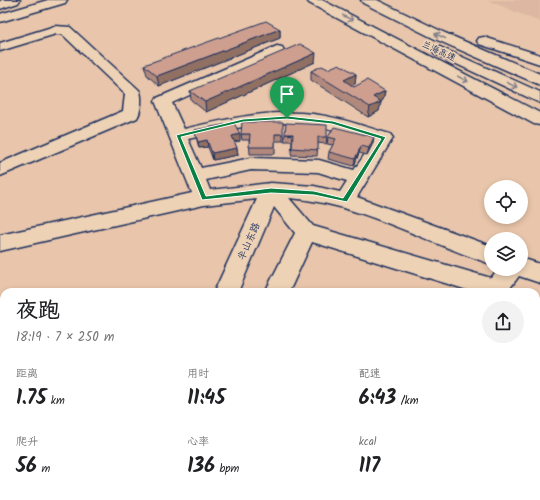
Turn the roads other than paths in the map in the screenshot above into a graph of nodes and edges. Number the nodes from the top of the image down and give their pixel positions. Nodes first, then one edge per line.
1 (14, 0) edge
2 (27, 0) edge
3 (61, 0) edge
4 (313, 0) edge
5 (339, 0) edge
6 (367, 0) edge
7 (384, 0) edge
8 (0, 7) edge
9 (0, 18) edge
10 (0, 47) edge
11 (277, 50) dead end
12 (540, 60) edge
13 (540, 80) edge
14 (540, 98) edge
15 (540, 120) edge
16 (178, 136) junction
17 (0, 170) edge
18 (194, 176) junction
19 (359, 178) junction
20 (271, 190) junction
21 (204, 198) junction
22 (345, 200) junction
23 (306, 232) junction
24 (0, 243) edge
25 (484, 253) edge
26 (528, 270) edge
27 (540, 274) edge
28 (505, 276) edge
29 (228, 288) edge
30 (279, 288) edge
31 (489, 288) edge
32 (497, 288) edge

1 - 8 main road
2 - 8 main road
3 - 9 main road
4 -> 15 main road
5 -> 14 main road, 兰海高速
13 -> 6 main road, 兰海高速
7 - 12 main road
10 - 17 main road
11 - 16 main road
16 - 18 main road
16 - 19 main road
18 - 19 main road
18 - 21 main road
19 - 22 main road
20 - 21 main road
20 - 22 main road
20 - 23 main road
20 - 29 main road, 半山东路
21 - 24 main road
22 - 25 main road
23 - 30 main road
23 - 31 main road
26 - 27 main road
28 - 32 main road

